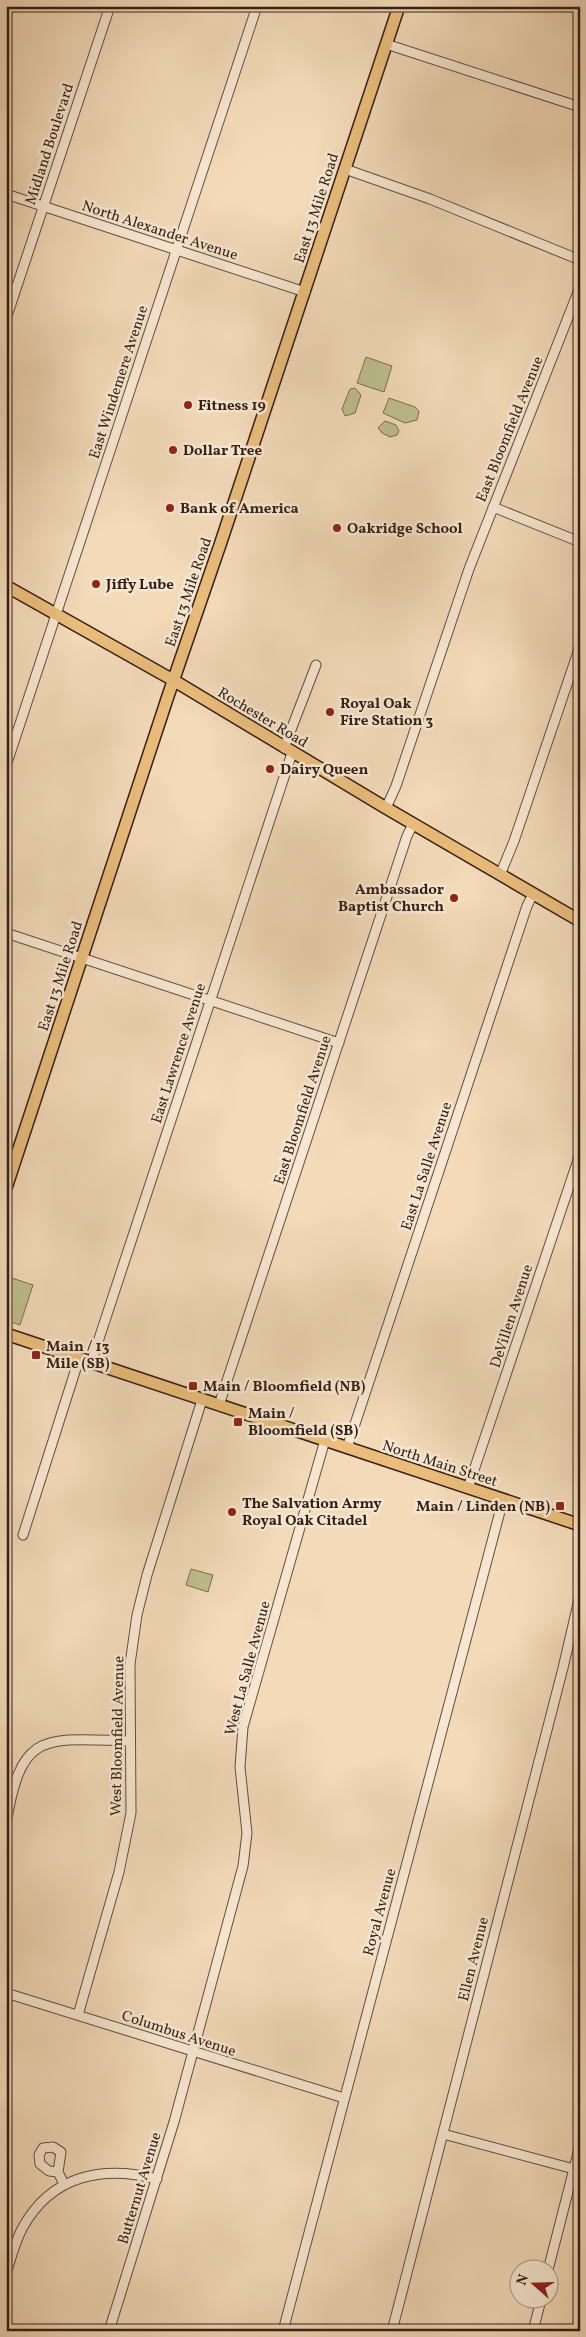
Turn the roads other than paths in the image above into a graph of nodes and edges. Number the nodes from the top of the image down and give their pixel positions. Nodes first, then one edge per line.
1 (110, 6) edge
2 (256, 6) edge
3 (399, 6) edge
4 (386, 44) junction
5 (580, 107) edge
6 (345, 169) junction
7 (6, 194) edge
8 (43, 206) junction
9 (176, 250) junction
10 (580, 260) edge
11 (580, 287) edge
12 (305, 292) junction
13 (6, 319) edge
14 (492, 507) junction
15 (580, 542) edge
16 (6, 586) edge
17 (55, 615) junction
18 (580, 646) edge
19 (316, 666) dead end
20 (173, 680) junction
21 (288, 750) junction
22 (6, 766) edge
23 (386, 808) junction
24 (414, 824) junction
25 (500, 875) junction
26 (533, 894) junction
27 (579, 918) edge
28 (6, 933) edge
29 (81, 958) junction
30 (210, 1001) junction
31 (338, 1043) junction
32 (580, 1154) edge
33 (6, 1188) edge
34 (6, 1334) edge
35 (79, 1359) junction
36 (90, 1363) junction
37 (202, 1400) junction
38 (219, 1405) junction
39 (324, 1440) junction
40 (347, 1448) junction
41 (468, 1488) junction
42 (503, 1500) junction
43 (580, 1525) edge
44 (23, 1535) dead end
45 (580, 1595) edge
46 (130, 1741) junction
47 (6, 1825) edge
48 (6, 1993) edge
49 (78, 2015) junction
50 (193, 2052) junction
51 (344, 2098) junction
52 (443, 2134) junction
53 (580, 2145) edge
54 (574, 2169) junction
55 (58, 2172) dead end
56 (156, 2179) junction
57 (64, 2184) junction
58 (551, 2260) edge
59 (6, 2274) edge
60 (538, 2310) edge
61 (109, 2331) edge
62 (283, 2331) edge
63 (392, 2331) edge
64 (533, 2331) edge

1 - 8 street, Midland Boulevard
2 - 9 street, East Windemere Avenue
3 - 4 main road, East 13 Mile Road
4 - 5 street
4 - 6 main road, East 13 Mile Road
6 - 10 street
6 - 12 main road, East 13 Mile Road
7 - 8 street, North Alexander Avenue
8 - 9 street, North Alexander Avenue
8 - 13 street, Midland Boulevard
9 - 12 street, North Alexander Avenue
9 - 17 street, East Windemere Avenue
11 - 14 street, East Bloomfield Avenue
12 - 20 main road, East 13 Mile Road
14 - 15 street
14 - 23 street, East Bloomfield Avenue
16 - 17 main road, Rochester Road
17 - 20 main road, Rochester Road
17 - 22 street, East Windemere Avenue
18 - 25 street
19 - 21 street, East Lawrence Avenue
20 - 21 main road, Rochester Road
20 - 29 main road, East 13 Mile Road
21 - 23 main road, Rochester Road
21 - 30 street, East Lawrence Avenue
23 - 24 main road, Rochester Road
24 - 25 main road, Rochester Road
24 - 31 street, East Bloomfield Avenue
25 - 26 main road, Rochester Road
26 - 27 main road, Rochester Road
26 - 40 street, East La Salle Avenue
28 - 29 street
29 - 30 street
29 - 33 main road, East 13 Mile Road
30 - 31 street
30 - 36 street, East Lawrence Avenue
31 - 38 street, East Bloomfield Avenue
32 - 41 street, DeVillen Avenue
34 - 35 main road, North Main Street
35 - 36 main road, North Main Street
35 - 44 street
36 - 37 main road, North Main Street
37 - 38 main road, North Main Street
37 - 46 street, West Bloomfield Avenue
38 - 39 main road, North Main Street
39 - 40 main road, North Main Street
39 - 50 street, West La Salle Avenue
40 - 41 main road, North Main Street
41 - 42 main road, North Main Street
42 - 43 main road, North Main Street
42 - 51 street, Royal Avenue
45 - 52 street, Ellen Avenue
46 - 47 street
46 - 49 street, West Bloomfield Avenue
48 - 49 street, Columbus Avenue
49 - 50 street, Columbus Avenue
50 - 51 street, Columbus Avenue
50 - 56 street, Butternut Avenue
51 - 62 street, Royal Avenue
52 - 54 street
52 - 63 street, Ellen Avenue
53 - 54 street
54 - 58 street
55 - 57 street
56 - 57 street
56 - 61 street, Butternut Avenue
57 - 59 street
60 - 64 street

